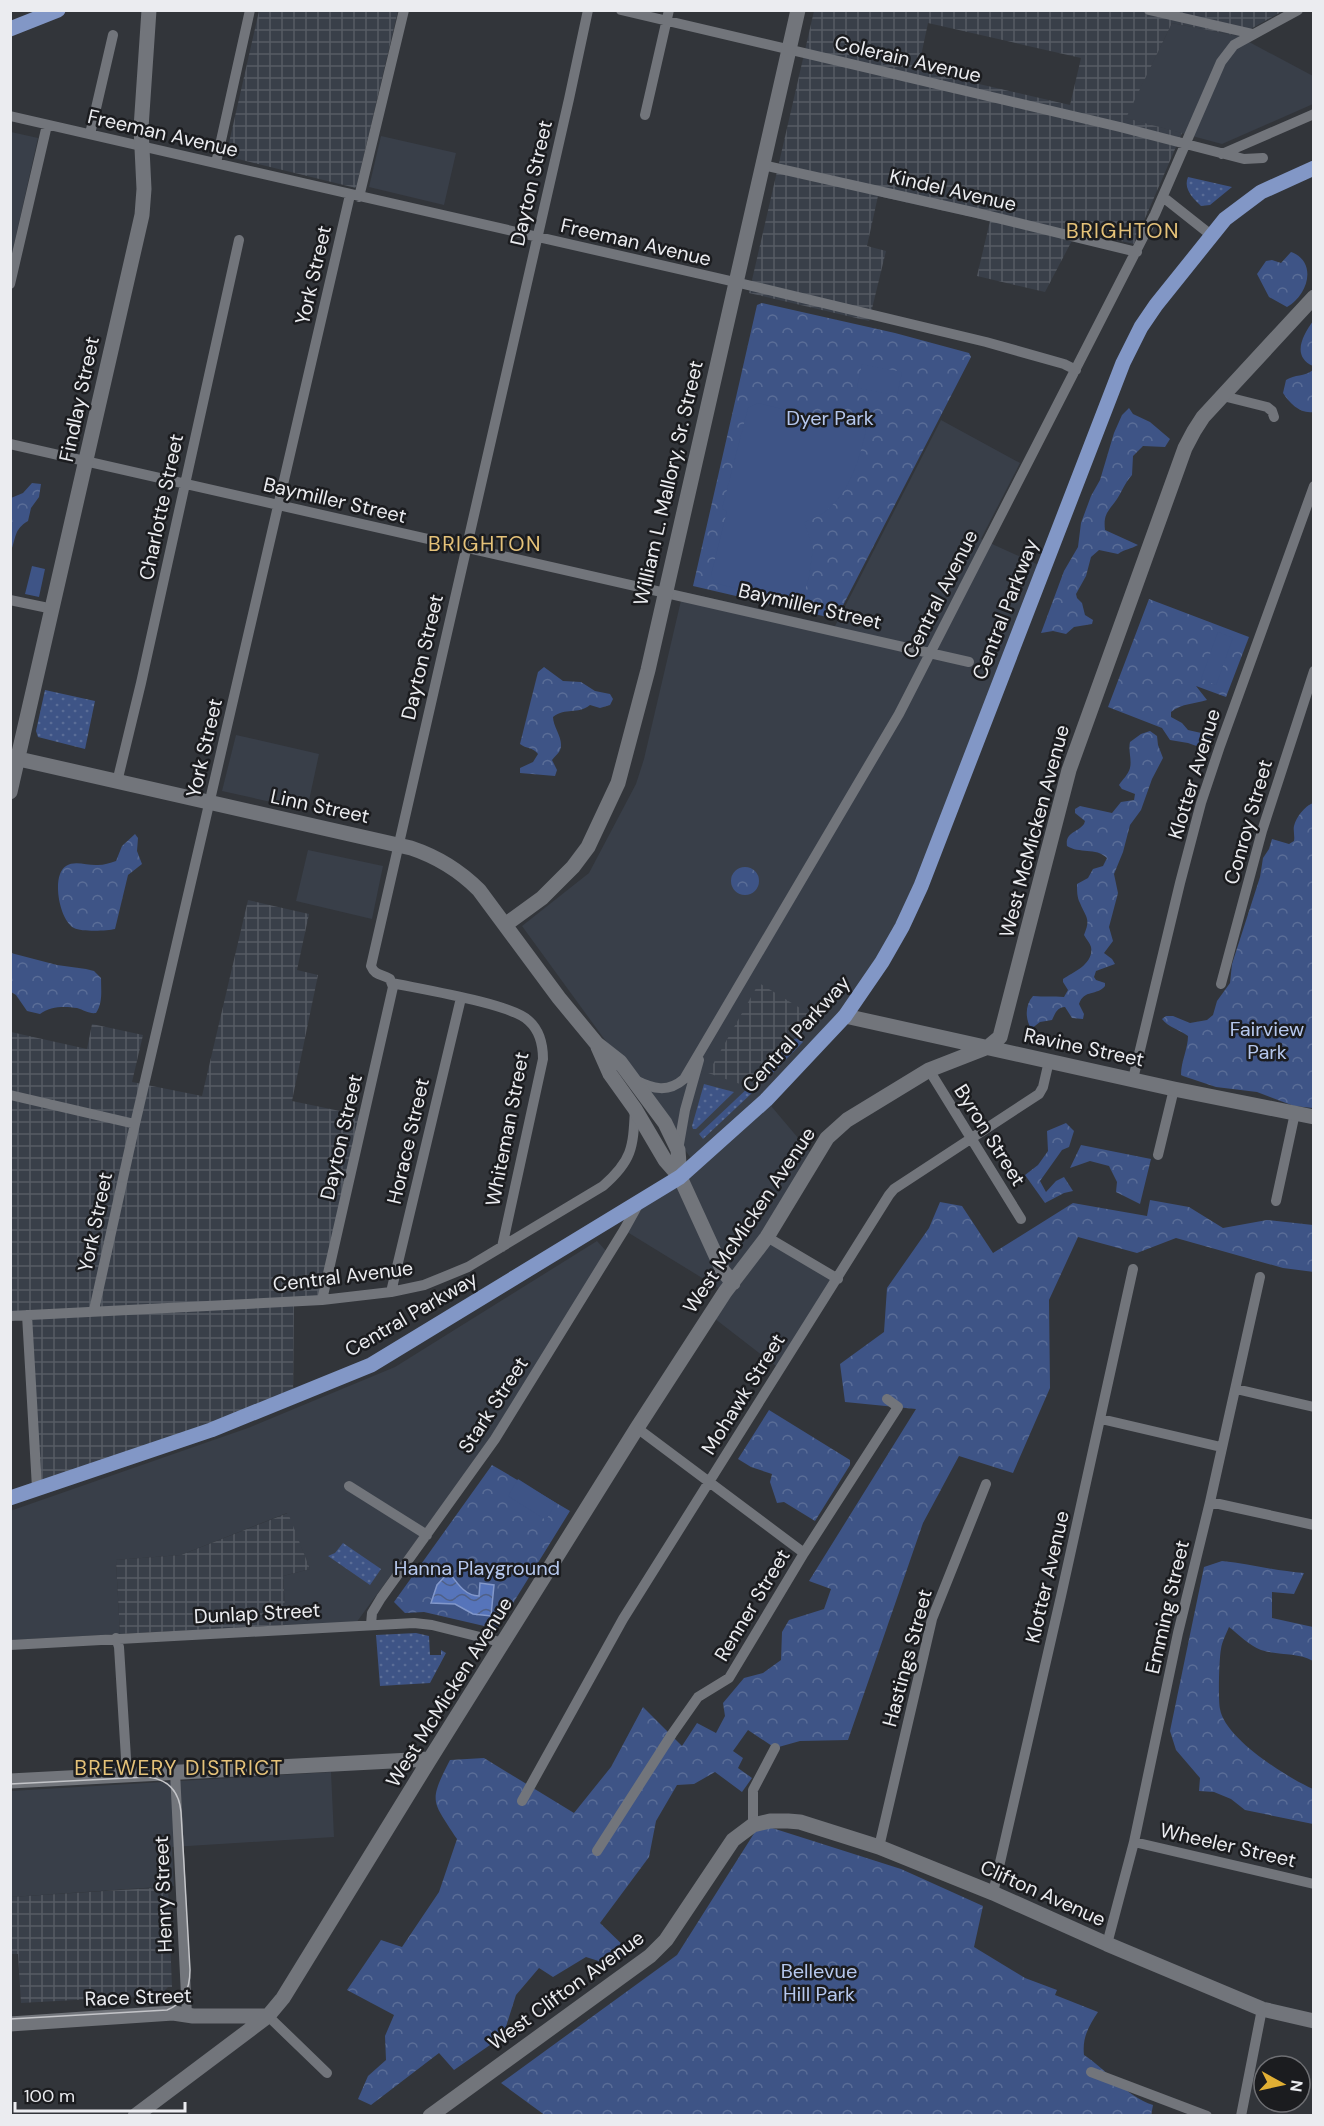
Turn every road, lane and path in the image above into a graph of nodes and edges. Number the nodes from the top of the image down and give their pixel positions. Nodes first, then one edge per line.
1 (58, 10) edge
2 (149, 10) edge
3 (250, 10) edge
4 (404, 10) edge
5 (588, 10) edge
6 (621, 10) edge
7 (798, 10) edge
8 (1149, 10) edge
9 (1298, 10) edge
10 (668, 16) edge
11 (10, 29) edge
12 (113, 34) dead end
13 (1253, 34) junction
14 (789, 50) junction
15 (1314, 114) edge
16 (645, 115) dead end
17 (10, 116) edge
18 (47, 125) junction
19 (90, 134) junction
20 (1185, 144) junction
21 (143, 147) junction
22 (1222, 154) junction
23 (1263, 158) dead end
24 (216, 163) junction
25 (762, 165) junction
26 (1314, 168) edge
27 (355, 196) junction
28 (1163, 197) junction
29 (1211, 235) junction
30 (537, 238) junction
31 (239, 240) dead end
32 (1137, 252) junction
33 (735, 282) junction
34 (10, 284) edge
35 (1314, 297) edge
36 (1076, 370) junction
37 (1223, 396) junction
38 (1274, 417) dead end
39 (10, 444) edge
40 (87, 460) junction
41 (185, 484) junction
42 (1314, 486) edge
43 (278, 506) junction
44 (466, 547) junction
45 (664, 591) junction
46 (10, 600) edge
47 (53, 609) junction
48 (930, 652) junction
49 (969, 662) dead end
50 (1314, 671) edge
51 (14, 758) edge
52 (117, 782) junction
53 (10, 792) edge
54 (209, 803) junction
55 (397, 844) junction
56 (505, 925) junction
57 (392, 983) junction
58 (1221, 984) dead end
59 (461, 998) junction
60 (845, 1016) junction
61 (597, 1044) junction
62 (988, 1047) junction
63 (703, 1048) junction
64 (1049, 1061) junction
65 (929, 1070) junction
66 (632, 1078) junction
67 (1133, 1079) junction
68 (1174, 1089) junction
69 (10, 1095) edge
70 (635, 1109) junction
71 (1295, 1113) junction
72 (1314, 1117) edge
73 (135, 1124) junction
74 (972, 1140) junction
75 (678, 1150) junction
76 (1158, 1155) dead end
77 (680, 1177) junction
78 (640, 1200) junction
79 (1276, 1201) dead end
80 (1021, 1219) dead end
81 (767, 1237) junction
82 (502, 1247) junction
83 (1133, 1269) dead end
84 (1260, 1277) dead end
85 (838, 1279) junction
86 (733, 1283) junction
87 (391, 1292) junction
88 (322, 1300) junction
89 (94, 1310) junction
90 (27, 1315) junction
91 (10, 1316) edge
92 (1236, 1389) junction
93 (887, 1399) dead end
94 (1314, 1407) edge
95 (1101, 1419) junction
96 (637, 1428) junction
97 (1221, 1447) junction
98 (709, 1482) junction
99 (986, 1484) dead end
100 (349, 1486) dead end
101 (37, 1488) junction
102 (10, 1498) edge
103 (1210, 1502) junction
104 (1314, 1525) edge
105 (427, 1535) junction
106 (804, 1553) junction
107 (371, 1624) junction
108 (116, 1638) junction
109 (504, 1643) junction
110 (10, 1645) edge
111 (775, 1748) dead end
112 (430, 1759) junction
113 (176, 1772) junction
114 (127, 1774) junction
115 (10, 1780) edge
116 (522, 1801) dead end
117 (753, 1825) junction
118 (1134, 1842) junction
119 (879, 1847) junction
120 (597, 1851) dead end
121 (1314, 1884) edge
122 (993, 1893) junction
123 (1107, 1944) junction
124 (1262, 2009) junction
125 (187, 2015) junction
126 (268, 2016) junction
127 (1314, 2021) edge
128 (10, 2024) edge
129 (1091, 2072) dead end
130 (327, 2073) dead end
131 (135, 2115) edge
132 (430, 2115) edge
133 (1207, 2115) edge
134 (1240, 2115) edge

1 - 11 main road
2 - 21 street, Findlay Street
3 - 24 street
4 - 27 street, York Street
5 - 30 street, Dayton Street
6 - 10 street, Colerain Avenue
7 - 14 street, William L. Mallory, Sr. Street
8 - 13 street
9 - 13 street, Central Avenue
10 - 14 street, Colerain Avenue
10 - 16 street
12 - 19 street
13 - 20 street, Central Avenue
14 - 20 street, Colerain Avenue
14 - 25 street, William L. Mallory, Sr. Street
15 - 22 street
17 - 18 street, Freeman Avenue
18 - 19 street, Freeman Avenue
18 - 34 street
19 - 21 street, Freeman Avenue
20 - 22 street, Colerain Avenue
20 - 28 street, Central Avenue
21 - 24 street, Freeman Avenue
21 - 40 street, Findlay Street
22 - 23 street, Colerain Avenue
24 - 27 street, Freeman Avenue
25 - 32 street, Kindel Avenue
25 - 33 street, William L. Mallory, Sr. Street
26 - 29 main road, Central Parkway
27 - 30 street, Freeman Avenue
27 - 43 street, York Street
28 - 29 street
28 - 32 street, Central Avenue
29 - 60 main road, Central Parkway
30 - 33 street, Freeman Avenue
30 - 44 street, Dayton Street
31 - 41 street, Charlotte Street
32 - 36 street, Central Avenue
33 - 36 street, Freeman Avenue
33 - 45 street, William L. Mallory, Sr. Street
35 - 37 street, West McMicken Avenue
36 - 48 street, Central Avenue
37 - 38 street
37 - 62 street, West McMicken Avenue
39 - 40 street, Baymiller Street
40 - 41 street, Baymiller Street
40 - 47 street, Findlay Street
41 - 43 street, Baymiller Street
41 - 52 street, Charlotte Street
42 - 67 street, Klotter Avenue
43 - 44 street, Baymiller Street
43 - 54 street, York Street
44 - 45 street, Baymiller Street
44 - 55 street, Dayton Street
45 - 48 street, Baymiller Street
45 - 56 street, William L. Mallory, Sr. Street
46 - 47 street
47 - 51 street, Findlay Street
48 - 49 street, Baymiller Street
48 - 63 street, Central Avenue
50 - 58 street, Conroy Street
51 - 52 street, Linn Street
51 - 53 street, Findlay Street
52 - 54 street, Linn Street
54 - 55 street, Linn Street
54 - 73 street, York Street
55 - 56 street, Linn Street
55 - 57 street, Dayton Street
56 - 61 street, Linn Street
57 - 59 street, Whiteman Street
57 - 88 street, Dayton Street
59 - 82 street, Whiteman Street
59 - 87 street, Horace Street
60 - 62 street, Ravine Street
60 - 77 main road, Central Parkway
61 - 66 street
61 - 70 street
62 - 64 street, Ravine Street
62 - 65 street, West McMicken Avenue
63 - 66 street, Central Avenue
63 - 75 street, Central Avenue
64 - 67 street, Ravine Street
64 - 74 street, Mohawk Street
65 - 74 street, Byron Street
65 - 81 street, West McMicken Avenue
66 - 75 street
67 - 68 street, Ravine Street
68 - 71 street, Ravine Street
68 - 76 street
69 - 73 street
70 - 77 street
70 - 82 street, Central Avenue
71 - 72 street, Ravine Street
71 - 79 street
73 - 89 street, York Street
74 - 80 street, Byron Street
74 - 85 street, Mohawk Street
75 - 77 street
77 - 78 main road, Central Parkway
77 - 86 street
78 - 101 main road, Central Parkway
78 - 105 street, Stark Street
81 - 85 street
81 - 86 street, West McMicken Avenue
82 - 87 street, Central Avenue
83 - 95 street, Klotter Avenue
84 - 92 street, Emming Street
85 - 98 street, Mohawk Street
86 - 96 street, West McMicken Avenue
87 - 88 street, Central Avenue
88 - 89 street, Central Avenue
89 - 90 street, Central Avenue
90 - 91 street, Central Avenue
90 - 101 street
92 - 94 street
92 - 97 street, Emming Street
93 - 106 street, Renner Street
95 - 97 street
95 - 122 street, Klotter Avenue
96 - 98 street
96 - 109 street, West McMicken Avenue
97 - 103 street, Emming Street
98 - 106 street
98 - 116 street, Mohawk Street
99 - 119 street, Hastings Street
100 - 105 street
101 - 102 main road, Central Parkway
103 - 104 street
103 - 118 street, Emming Street
105 - 107 street, Stark Street
106 - 120 street, Renner Street
107 - 108 street, Dunlap Street
107 - 109 street, Dunlap Street
108 - 110 street, Dunlap Street
108 - 114 street
109 - 112 street, West McMicken Avenue
111 - 117 street
112 - 113 street
112 - 126 street, West McMicken Avenue
113 - 114 street
113 - 125 street, Henry Street
114 - 115 street
117 - 119 street, Clifton Avenue
117 - 132 street, West Clifton Avenue
118 - 121 street, Wheeler Street
118 - 123 street, Emming Street
119 - 122 street, Clifton Avenue
122 - 123 street, Clifton Avenue
123 - 124 street, Clifton Avenue
124 - 127 street, Clifton Avenue
124 - 134 street
125 - 126 street, Race Street
125 - 128 street, Race Street
126 - 130 street
126 - 131 street, West McMicken Avenue
129 - 133 street

